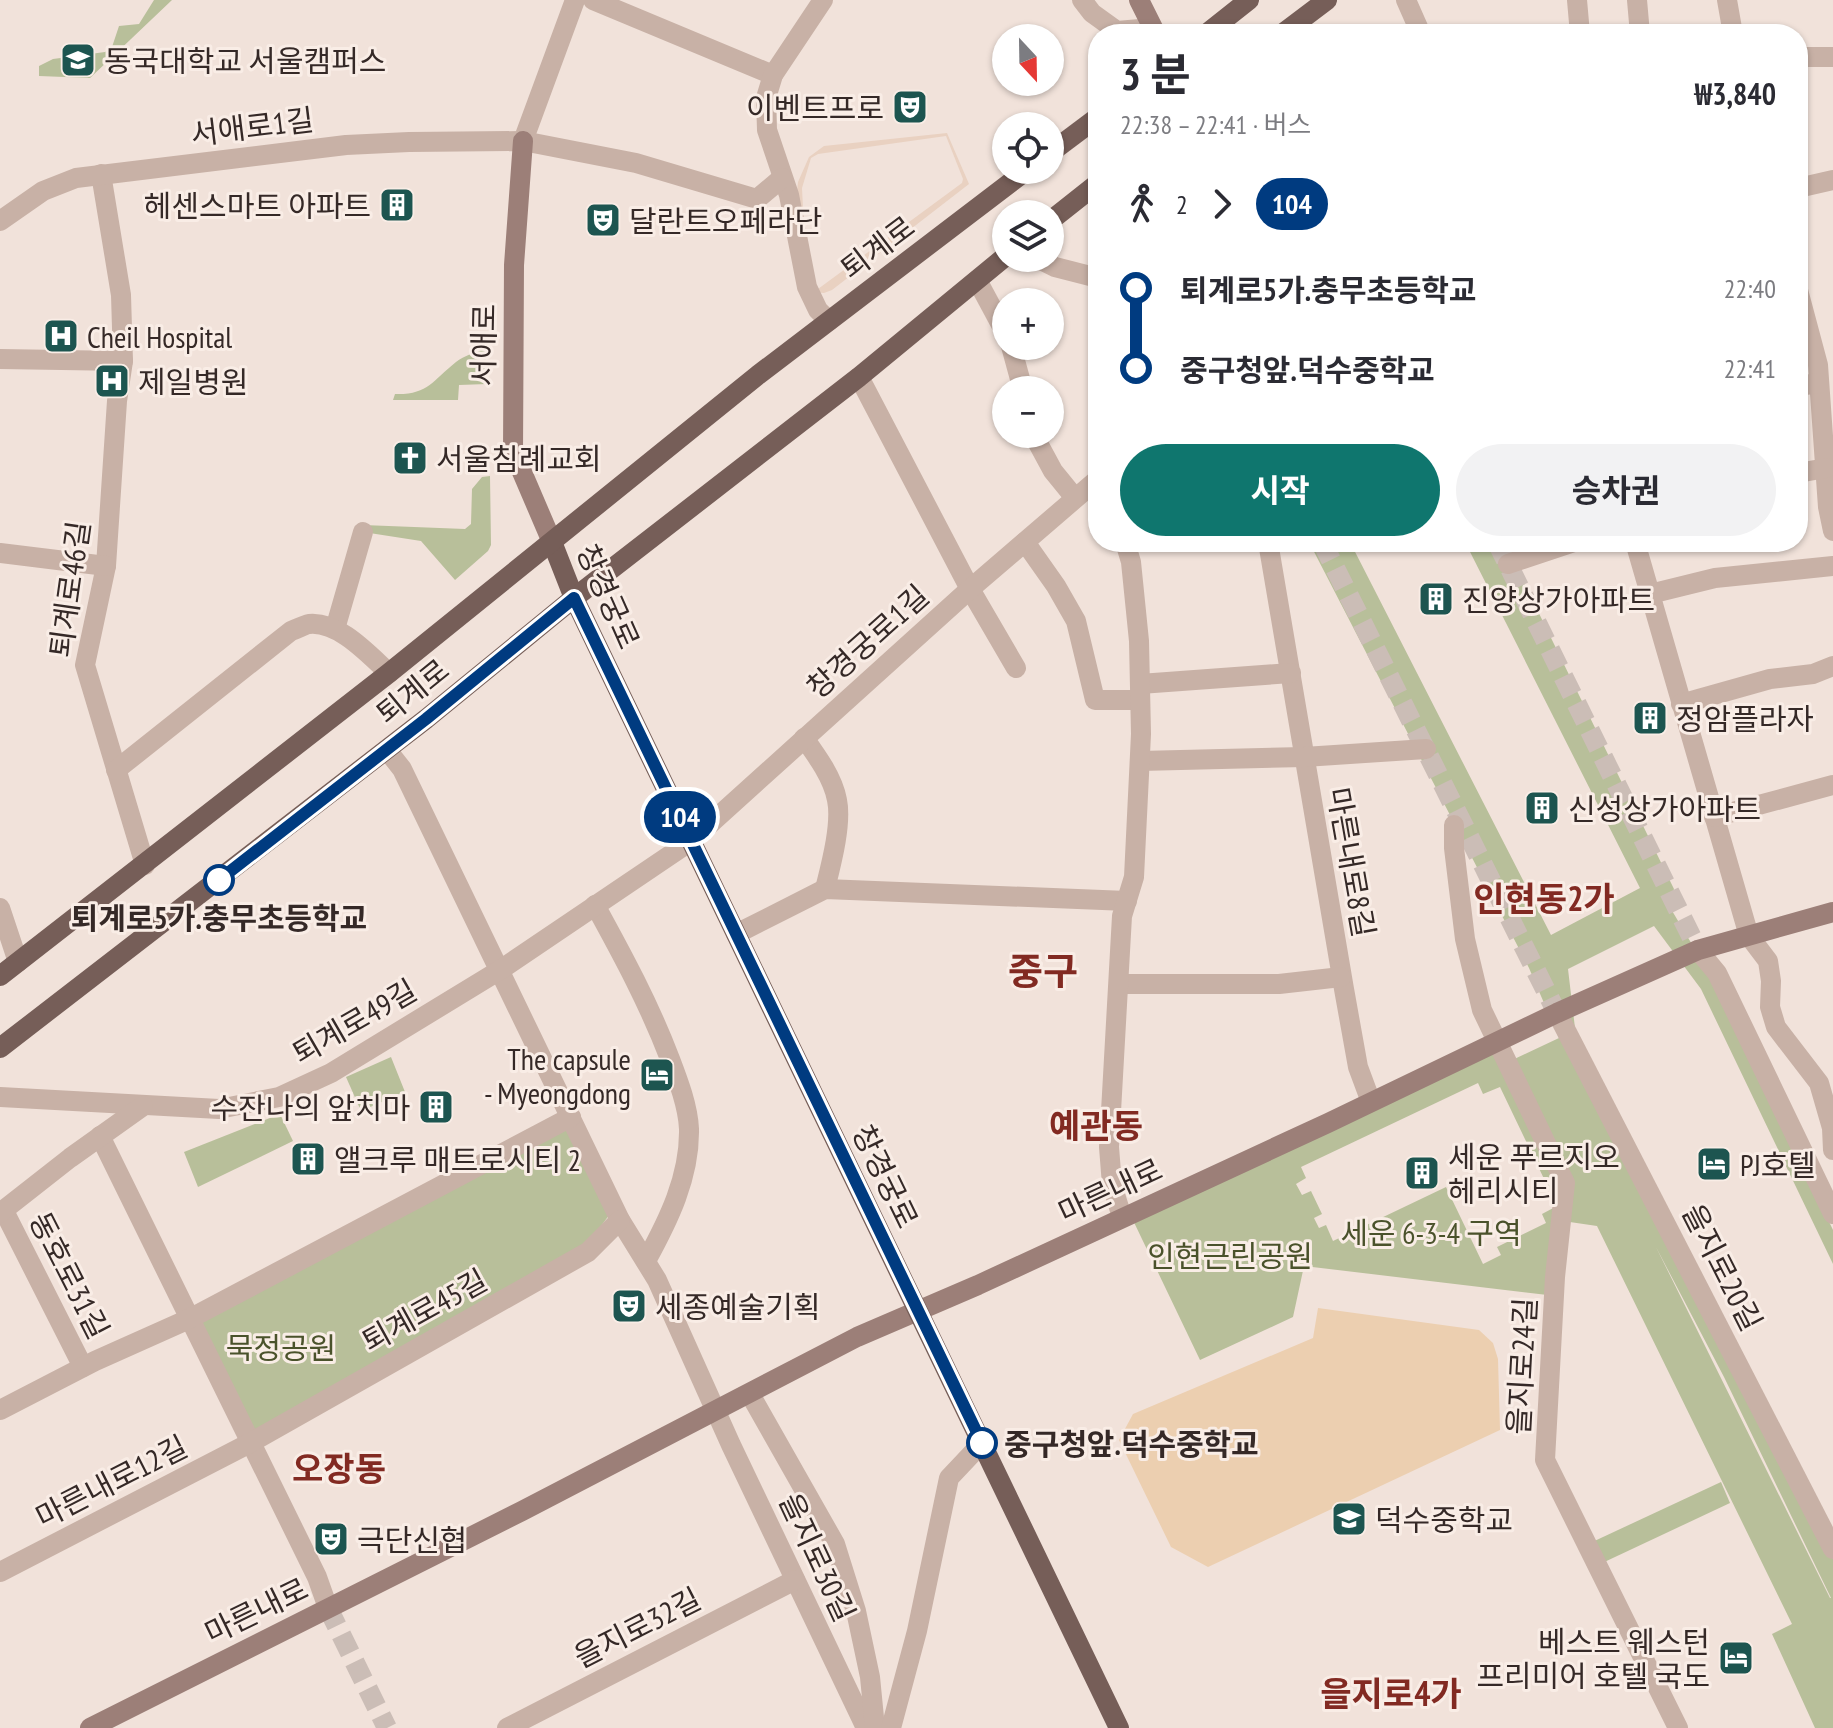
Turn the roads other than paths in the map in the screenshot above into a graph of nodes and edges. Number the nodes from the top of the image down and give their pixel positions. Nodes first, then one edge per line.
1 (575, 0) edge
2 (593, 0) edge
3 (823, 0) edge
4 (1082, 0) edge
5 (1139, 0) edge
6 (1249, 0) edge
7 (1327, 0) edge
8 (1406, 0) edge
9 (1577, 0) edge
10 (1637, 0) edge
11 (1727, 0) edge
12 (1107, 24) edge
13 (1151, 24) edge
14 (1219, 24) edge
15 (1295, 24) edge
16 (1417, 24) edge
17 (1579, 24) edge
18 (1639, 24) edge
19 (1731, 24) edge
20 (1808, 57) edge
21 (1833, 57) edge
22 (773, 75) junction
23 (1088, 124) edge
24 (523, 141) junction
25 (1064, 142) edge
26 (101, 174) junction
27 (782, 178) junction
28 (1833, 180) edge
29 (1009, 184) edge
30 (1808, 186) edge
31 (1088, 191) edge
32 (1064, 210) edge
33 (0, 221) edge
34 (992, 268) edge
35 (1064, 269) edge
36 (1088, 275) edge
37 (977, 280) junction
38 (992, 308) edge
39 (829, 321) junction
40 (1808, 335) edge
41 (0, 359) edge
42 (123, 361) junction
43 (1817, 375) edge
44 (859, 377) junction
45 (1041, 448) edge
46 (1826, 468) junction
47 (1808, 471) edge
48 (1088, 487) edge
49 (1075, 498) junction
50 (1833, 531) edge
51 (363, 532) dead end
52 (552, 542) junction
53 (1025, 542) junction
54 (1128, 552) edge
55 (1270, 552) edge
56 (1544, 552) edge
57 (1638, 552) edge
58 (0, 553) edge
59 (1508, 564) dead end
60 (106, 566) junction
61 (1833, 566) edge
62 (970, 589) junction
63 (1650, 594) junction
64 (574, 598) junction
65 (335, 629) junction
66 (1833, 666) edge
67 (1016, 668) dead end
68 (389, 673) junction
69 (1291, 673) junction
70 (1140, 692) junction
71 (1681, 704) junction
72 (804, 738) junction
73 (1426, 749) dead end
74 (387, 750) junction
75 (1304, 757) junction
76 (1140, 761) junction
77 (116, 770) junction
78 (1833, 785) edge
79 (1714, 817) junction
80 (1454, 825) dead end
81 (691, 841) junction
82 (145, 865) junction
83 (825, 889) junction
84 (1127, 901) junction
85 (595, 905) junction
86 (0, 908) edge
87 (1833, 912) edge
88 (736, 934) junction
89 (1749, 936) junction
90 (1698, 950) junction
91 (18, 962) junction
92 (500, 970) junction
93 (0, 976) edge
94 (1341, 977) junction
95 (1119, 984) junction
96 (1557, 1013) junction
97 (1496, 1041) junction
98 (0, 1048) edge
99 (0, 1097) edge
100 (1371, 1102) junction
101 (143, 1106) junction
102 (571, 1117) junction
103 (1832, 1128) edge
104 (100, 1136) junction
105 (1833, 1150) edge
106 (2, 1212) edge
107 (1833, 1214) edge
108 (1122, 1217) junction
109 (620, 1220) junction
110 (646, 1261) junction
111 (918, 1310) junction
112 (189, 1319) junction
113 (83, 1367) junction
114 (750, 1394) junction
115 (0, 1410) edge
116 (718, 1410) junction
117 (250, 1443) junction
118 (982, 1443) junction
119 (1833, 1549) edge
120 (0, 1572) edge
121 (795, 1580) junction
122 (328, 1608) junction
123 (90, 1728) edge
124 (507, 1728) edge
125 (866, 1728) edge
126 (875, 1728) edge
127 (891, 1728) edge
128 (1119, 1728) edge
129 (1678, 1728) edge

1 - 24 street, 서애로
2 - 22 street
3 - 22 street
4 - 12 street
5 - 13 main road
6 - 14 main road
7 - 15 main road
8 - 16 street
9 - 17 street
10 - 18 street
11 - 19 street
20 - 21 street
22 - 27 street
23 - 25 main road
24 - 26 street, 서애로1길
24 - 27 street
24 - 52 main road, 서애로
26 - 33 street, 서애로1길
26 - 42 street, 퇴계로46길
27 - 39 street
28 - 30 street
29 - 39 main road, 퇴계로
31 - 32 main road
34 - 37 main road, 퇴계로
35 - 36 street
37 - 38 street
37 - 44 main road, 퇴계로
39 - 52 main road, 퇴계로
40 - 43 street
41 - 42 street
42 - 60 street, 퇴계로46길
43 - 46 street
44 - 62 street
44 - 64 main road, 퇴계로
45 - 49 street
46 - 47 street
46 - 50 street
48 - 49 street, 창경궁로1길
49 - 53 street, 창경궁로1길
51 - 65 street
52 - 64 main road, 창경궁로
52 - 68 main road, 퇴계로
53 - 62 street, 창경궁로1길
53 - 70 street
54 - 70 street
55 - 69 street, 마른내로8길
56 - 59 street
57 - 63 street
58 - 60 street
60 - 77 street, 퇴계로46길
61 - 63 street
62 - 67 street, 창경궁로1길
62 - 72 street, 창경궁로1길
63 - 71 street
64 - 74 main road, 퇴계로
64 - 81 main road, 창경궁로
65 - 68 street, 퇴계로
65 - 77 street
66 - 71 street
68 - 82 main road, 퇴계로
69 - 70 street
69 - 75 street, 마른내로8길
70 - 76 street
71 - 79 street
72 - 81 street, 창경궁로1길
72 - 83 street, 창경궁로1길
73 - 75 street, 마른내로8길
74 - 92 street
74 - 98 main road, 퇴계로
75 - 76 street
75 - 94 street, 마른내로8길
76 - 84 street
77 - 82 street, 퇴계로46길
78 - 79 street
79 - 89 street
80 - 97 street
81 - 85 street, 퇴계로49길
81 - 88 main road, 창경궁로
82 - 91 main road, 퇴계로
83 - 84 street
83 - 88 street
84 - 95 street
85 - 92 street, 퇴계로49길
85 - 110 street
86 - 91 street
87 - 89 main road, 마른내로
88 - 111 main road, 창경궁로
89 - 90 main road, 마른내로
89 - 103 street
90 - 96 main road, 마른내로
90 - 107 street
91 - 93 main road, 퇴계로
92 - 101 street, 퇴계로49길
92 - 102 street
94 - 95 street, 마른내로8길
94 - 100 street, 마른내로8길
95 - 108 street
96 - 97 main road, 마른내로
96 - 119 street, 을지로20길
97 - 100 main road, 마른내로
97 - 129 street, 을지로24길
99 - 101 street, 퇴계로49길
100 - 108 main road, 마른내로
101 - 104 street, 동호로31길
102 - 109 street
102 - 112 street
103 - 105 street
104 - 106 street, 동호로31길
104 - 112 street
106 - 113 street, 동호로31길
108 - 111 main road, 마른내로
109 - 110 street
109 - 117 street, 퇴계로45길
110 - 116 street
111 - 114 main road, 마른내로
111 - 118 main road, 창경궁로
112 - 113 street
112 - 117 street
113 - 115 street
114 - 116 main road, 마른내로
114 - 126 street
116 - 121 street, 을지로30길
116 - 122 main road, 마른내로
117 - 120 street, 마른내로12길
117 - 122 street
118 - 127 street
118 - 128 main road, 창경궁로
121 - 124 street, 을지로32길
121 - 125 street, 을지로30길
122 - 123 main road, 마른내로

